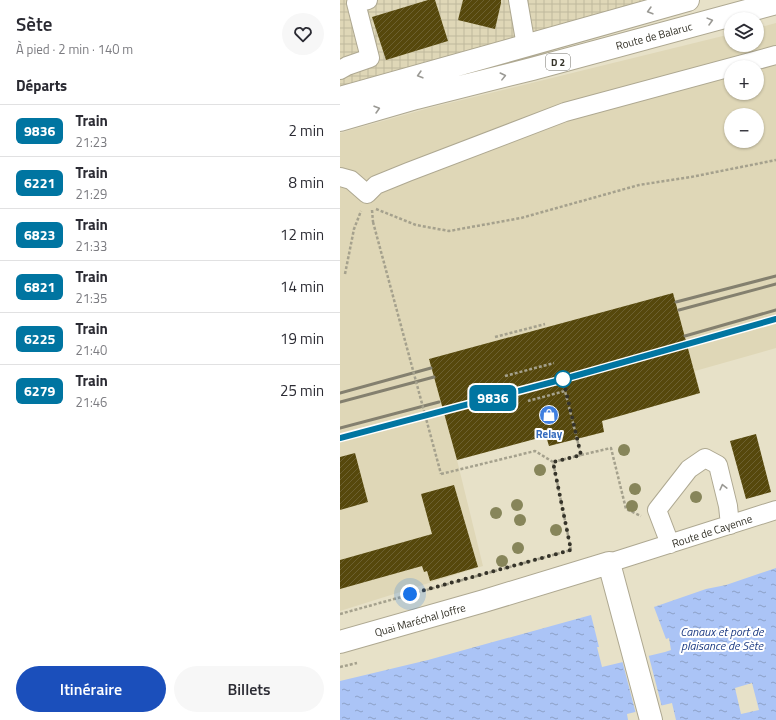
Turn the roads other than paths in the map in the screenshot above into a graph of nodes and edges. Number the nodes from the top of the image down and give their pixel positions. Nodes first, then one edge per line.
1 (368, 0) edge
2 (518, 0) edge
3 (688, 0) edge
4 (776, 3) edge
5 (526, 46) junction
6 (776, 55) edge
7 (532, 69) junction
8 (340, 70) edge
9 (342, 94) edge
10 (340, 120) edge
11 (340, 177) edge
12 (776, 510) edge
13 (730, 525) junction
14 (670, 544) junction
15 (609, 563) junction
16 (345, 637) edge
17 (340, 654) edge
18 (651, 720) edge

1 - 8 street
2 - 5 street
3 -> 5 main road, D 2
7 -> 4 main road, Route de Balaruc / D 2
5 - 7 main road, D 2
5 -> 9 main road, D 2
6 - 11 street
10 -> 7 main road, Route de Balaruc / D 2
12 - 13 street, Route de Cayenne
13 - 14 street, Route de Cayenne
13 -> 14 street
14 - 15 street, Route de Cayenne
15 - 16 main road, Quai Maréchal Joffre
15 - 18 main road
16 - 17 street, Quai Maréchal Joffre

